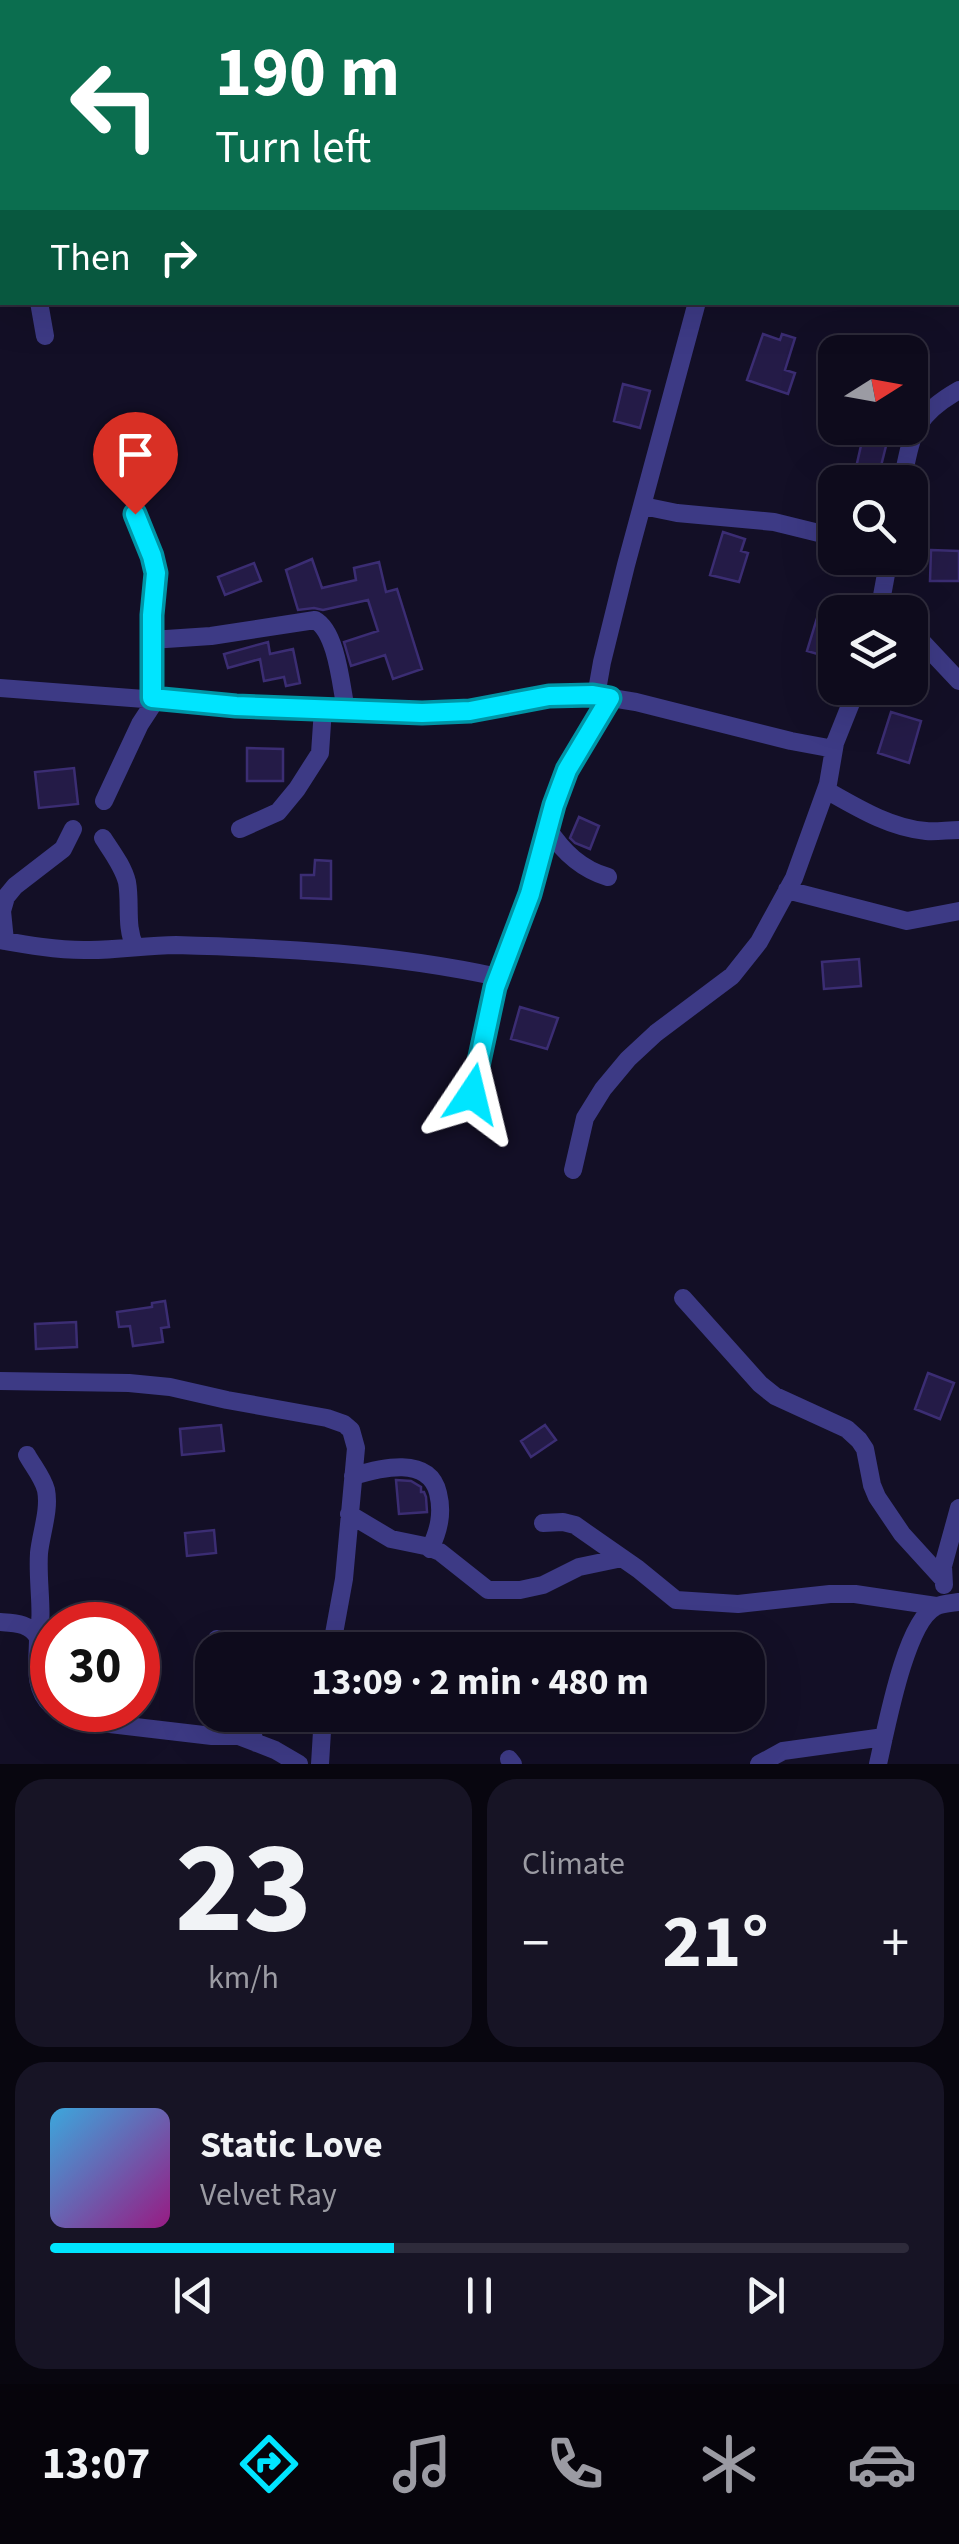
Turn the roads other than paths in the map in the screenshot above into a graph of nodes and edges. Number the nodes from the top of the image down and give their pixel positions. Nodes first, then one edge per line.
1 (39, 305) edge
2 (696, 305) edge
3 (45, 336) dead end
4 (959, 390) edge
5 (906, 465) edge
6 (643, 506) junction
7 (135, 514) dead end
8 (818, 533) edge
9 (151, 640) junction
10 (928, 648) edge
11 (959, 682) edge
12 (0, 688) edge
13 (603, 697) junction
14 (154, 698) junction
15 (851, 705) edge
16 (324, 709) junction
17 (346, 710) junction
18 (834, 749) junction
19 (826, 790) junction
20 (104, 801) dead end
21 (73, 829) dead end
22 (240, 829) dead end
23 (548, 829) junction
24 (959, 830) edge
25 (103, 838) dead end
26 (608, 877) dead end
27 (787, 890) junction
28 (959, 911) edge
29 (2, 940) edge
30 (135, 947) junction
31 (498, 976) junction
32 (472, 1094) dead end
33 (572, 1170) dead end
34 (683, 1298) dead end
35 (0, 1381) edge
36 (27, 1454) dead end
37 (353, 1476) junction
38 (959, 1508) edge
39 (349, 1514) junction
40 (544, 1523) dead end
41 (430, 1548) junction
42 (622, 1558) junction
43 (944, 1579) junction
44 (42, 1602) edge
45 (948, 1604) edge
46 (0, 1622) edge
47 (30, 1628) edge
48 (334, 1632) edge
49 (160, 1730) edge
50 (251, 1732) edge
51 (323, 1732) edge
52 (884, 1738) junction
53 (256, 1743) junction
54 (299, 1764) edge
55 (320, 1764) edge
56 (759, 1764) edge
57 (878, 1764) edge

1 - 3 street
2 - 6 street
4 - 5 street
6 - 8 street
6 - 13 street
7 - 9 street
9 - 14 street
9 - 17 street
10 - 11 street
12 - 14 street
13 - 17 street
13 - 18 street
13 - 23 street
14 - 16 street
14 - 20 street
15 - 18 street
16 - 17 street
16 - 22 street
18 - 19 street
19 - 24 street
19 - 27 street
21 - 29 street
23 - 26 street
23 - 31 street
25 - 30 street
27 - 28 street
27 - 33 street
29 - 30 street
30 - 31 street
31 - 32 street
34 - 43 street
35 - 37 street
36 - 44 street
37 - 39 street
37 - 41 street
38 - 43 street
39 - 41 street
39 - 48 street
40 - 42 street
41 - 42 street
42 - 45 street
43 - 45 street
45 - 52 street
46 - 47 street
49 - 53 street
50 - 53 street
51 - 55 street
52 - 56 street
52 - 57 street
53 - 54 street

